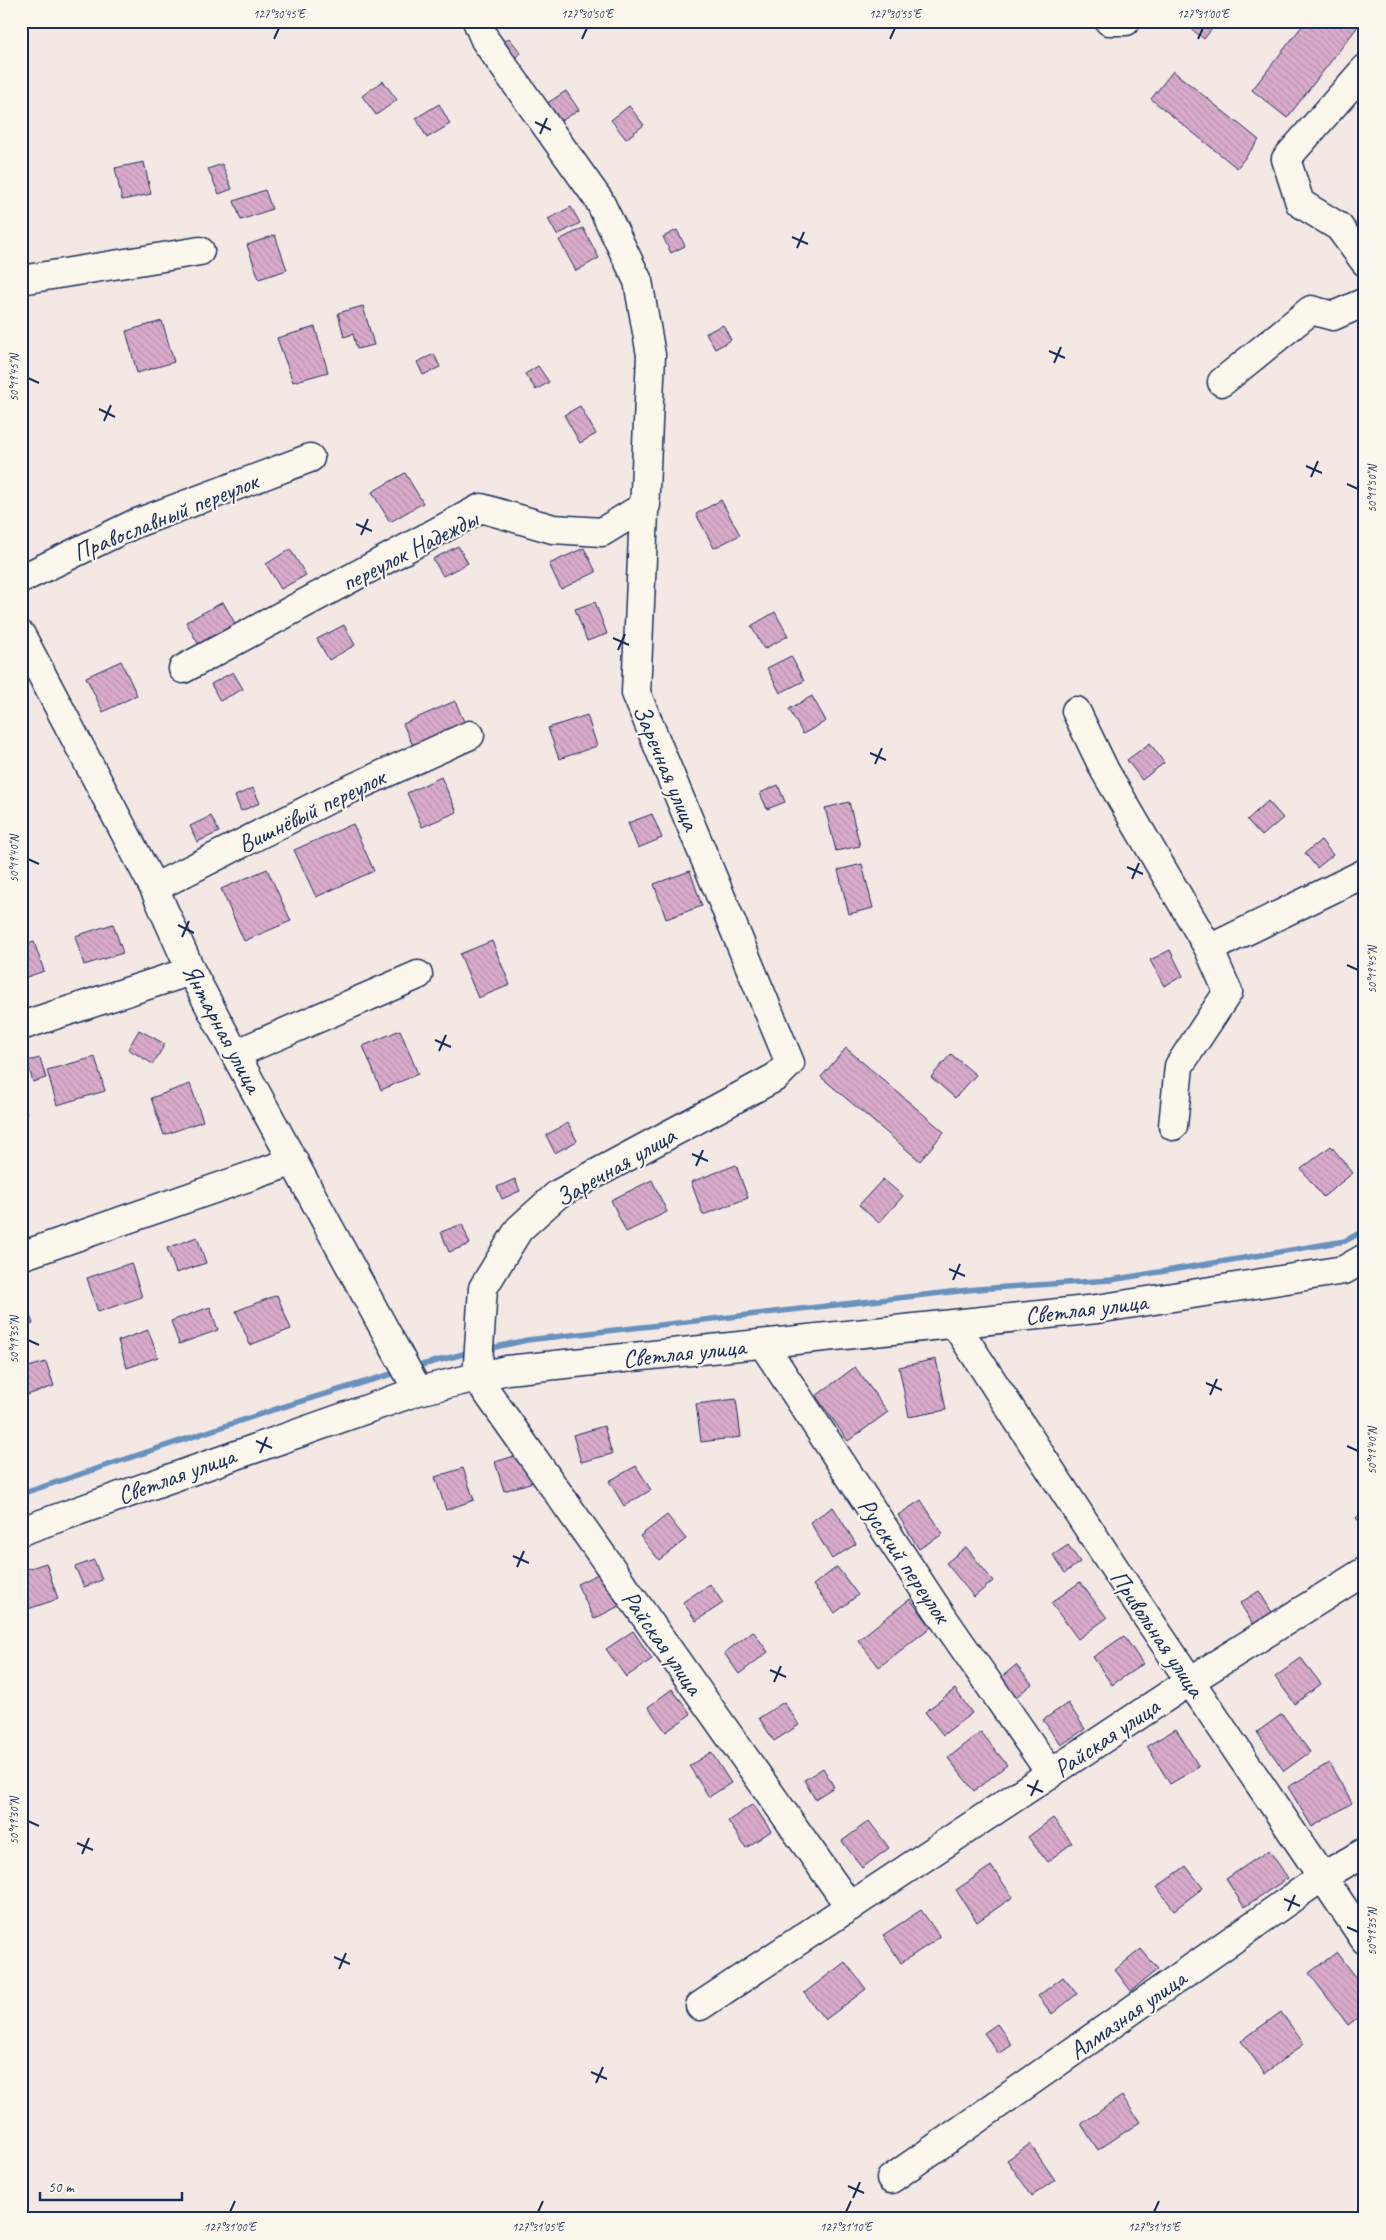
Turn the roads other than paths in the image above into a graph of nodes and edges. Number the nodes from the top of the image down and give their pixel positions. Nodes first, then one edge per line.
1 (477, 21) edge
2 (1109, 21) edge
3 (1126, 21) edge
4 (1365, 69) edge
5 (200, 251) dead end
6 (1365, 262) edge
7 (21, 280) edge
8 (1365, 302) edge
9 (1222, 382) dead end
10 (310, 458) dead end
11 (646, 505) junction
12 (21, 579) edge
13 (24, 646) edge
14 (183, 669) dead end
15 (1076, 711) dead end
16 (470, 735) dead end
17 (1365, 873) edge
18 (154, 888) junction
19 (1209, 949) junction
20 (192, 971) junction
21 (418, 974) dead end
22 (21, 1026) edge
23 (235, 1054) junction
24 (1173, 1126) dead end
25 (294, 1161) junction
26 (21, 1256) edge
27 (1365, 1258) edge
28 (955, 1324) junction
29 (763, 1344) junction
30 (477, 1378) junction
31 (418, 1391) junction
32 (21, 1531) edge
33 (1365, 1571) edge
34 (1190, 1682) junction
35 (1051, 1774) junction
36 (1365, 1852) edge
37 (1322, 1877) junction
38 (850, 1907) junction
39 (1365, 1940) edge
40 (700, 2006) dead end
41 (891, 2179) dead end

1 - 11 street, Заречная улица
2 - 3 street
4 - 6 street
5 - 7 street
8 - 9 street
10 - 12 street, Православный переулок
11 - 14 street, переулок Надежды
11 - 30 street, Заречная улица
13 - 18 street, Янтарная улица
15 - 19 street
16 - 18 street, Вишнёвый переулок
17 - 19 street
18 - 20 street, Янтарная улица
19 - 24 street
20 - 22 street
20 - 23 street, Янтарная улица
21 - 23 street
23 - 25 street, Янтарная улица
25 - 26 street
25 - 31 street, Янтарная улица
27 - 28 street, Светлая улица
28 - 29 street, Светлая улица
28 - 34 street, Привольная улица
29 - 30 street, Светлая улица
29 - 35 street, Русский переулок
30 - 31 street, Светлая улица
30 - 38 street, Райская улица
31 - 32 street, Светлая улица
33 - 34 street, Райская улица
34 - 35 street, Райская улица
34 - 37 street, Привольная улица
35 - 38 street, Райская улица
36 - 37 street, Алмазная улица
37 - 39 street, Привольная улица
37 - 41 street, Алмазная улица
38 - 40 street, Райская улица

